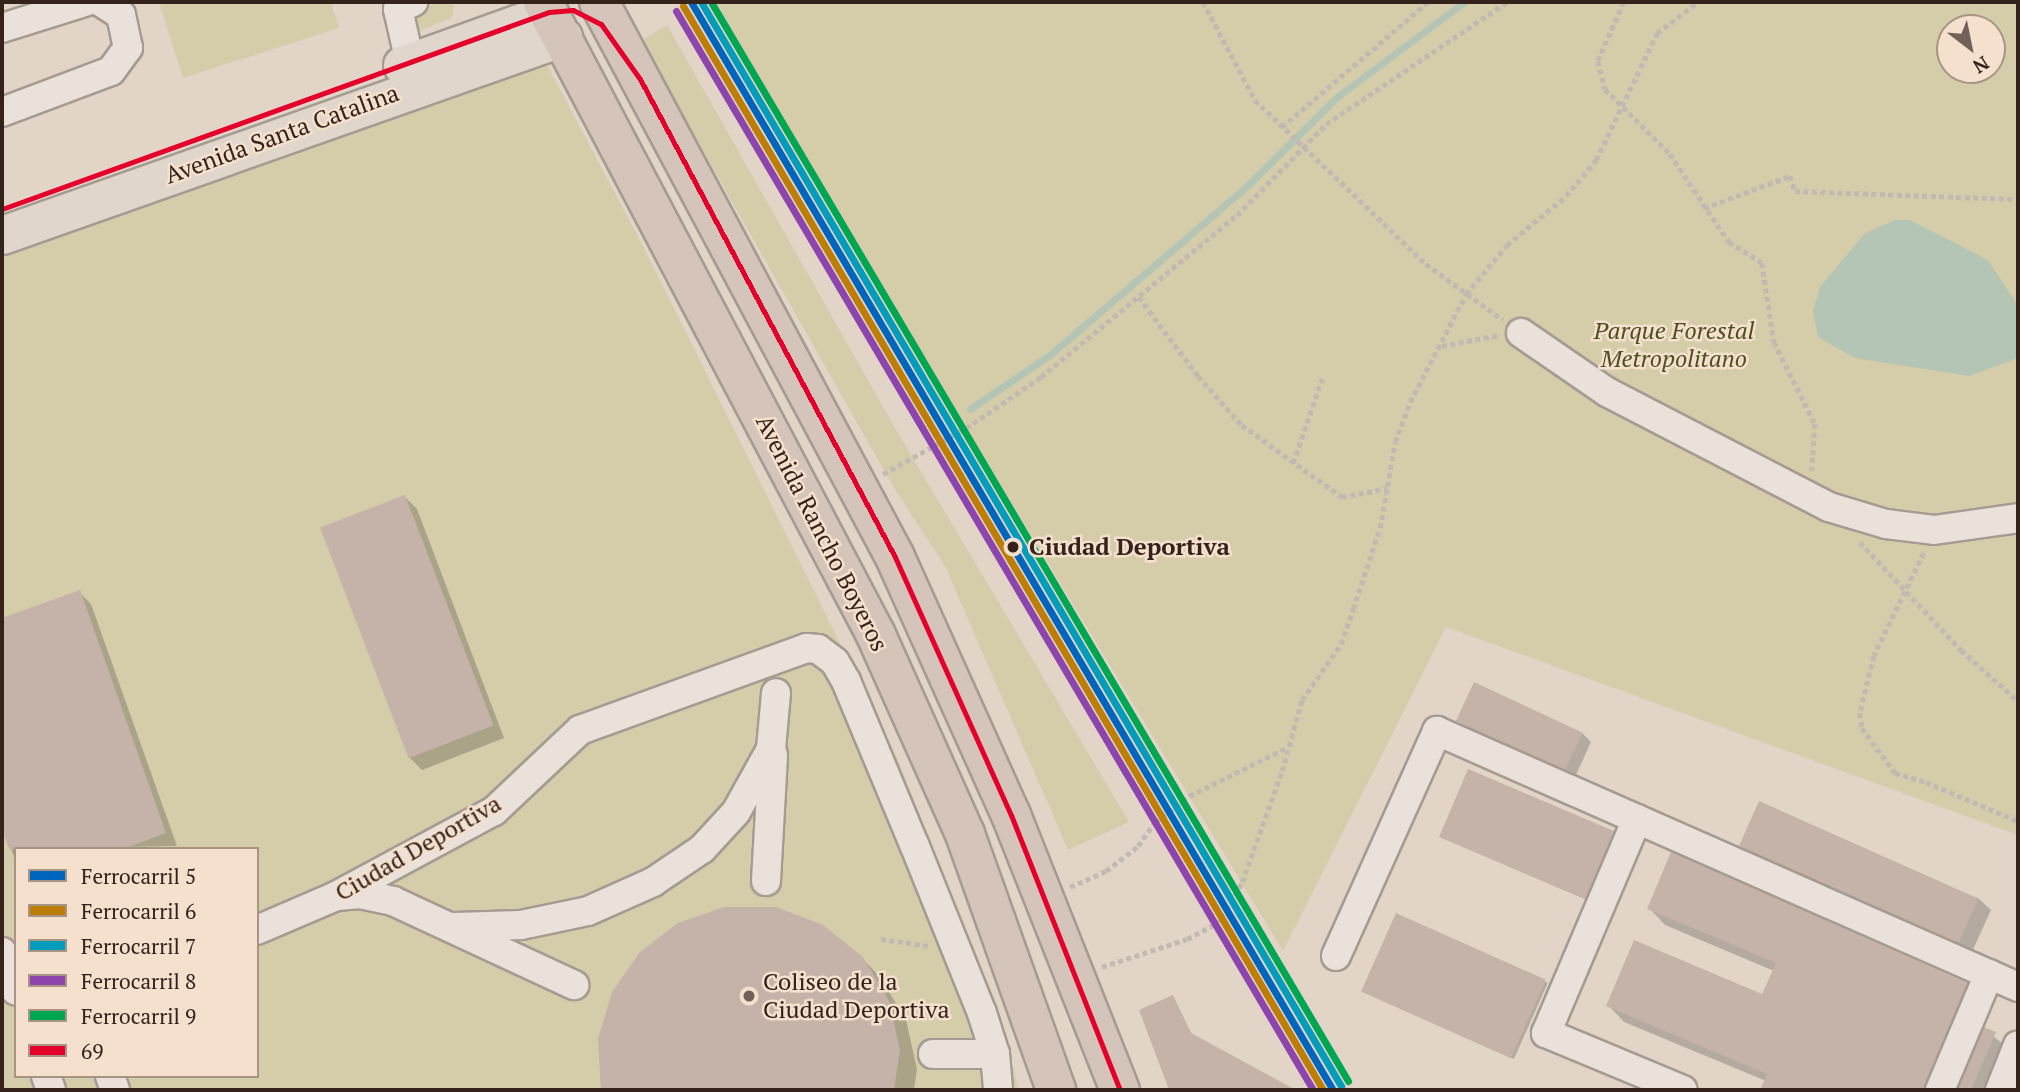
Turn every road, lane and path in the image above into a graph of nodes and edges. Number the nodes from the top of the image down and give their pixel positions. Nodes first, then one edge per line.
1 (85, 2) edge
2 (101, 2) edge
3 (413, 2) edge
4 (1203, 2) edge
5 (1428, 2) edge
6 (1507, 2) edge
7 (1624, 2) edge
8 (1698, 2) edge
9 (565, 21) edge
10 (2, 28) edge
11 (410, 62) junction
12 (1622, 104) junction
13 (2, 112) edge
14 (1282, 127) junction
15 (1304, 148) junction
16 (2018, 199) edge
17 (1703, 208) junction
18 (2, 209) edge
19 (2, 235) edge
20 (1466, 294) junction
21 (1139, 297) junction
22 (1521, 333) junction
23 (1442, 346) junction
24 (1322, 379) dead end
25 (1293, 463) junction
26 (858, 488) junction
27 (1387, 488) junction
28 (1803, 495) junction
29 (1829, 507) junction
30 (2018, 519) edge
31 (1934, 530) junction
32 (1907, 593) junction
33 (787, 655) junction
34 (776, 694) junction
35 (2018, 701) edge
36 (1288, 747) junction
37 (1637, 819) junction
38 (2018, 821) edge
39 (766, 881) dead end
40 (334, 897) junction
41 (1044, 898) junction
42 (454, 928) junction
43 (259, 929) edge
44 (881, 939) dead end
45 (957, 951) junction
46 (2, 952) edge
47 (1336, 956) dead end
48 (1989, 974) junction
49 (1074, 976) junction
50 (14, 985) edge
51 (574, 985) dead end
52 (2018, 987) edge
53 (2018, 1045) edge
54 (933, 1054) dead end
55 (995, 1054) junction
56 (1055, 1087) edge
57 (998, 1090) edge
58 (1120, 1090) edge
59 (1683, 1090) edge
60 (1940, 1090) edge
61 (2000, 1090) edge

1 - 10 lane
2 - 13 lane
3 - 11 lane
4 - 14 path
5 - 14 path
6 - 15 path
7 - 12 path
8 - 12 path
9 - 11 main road, Avenida Santa Catalina
9 - 19 main road, Avenida Santa Catalina
9 - 26 highway, Avenida Rancho Boyeros
9 - 56 highway, Avenida Rancho Boyeros
11 - 18 main road, Avenida Santa Catalina
12 - 17 path
12 - 20 path
14 - 15 path
15 - 20 path
15 - 21 path
16 - 17 path
17 - 28 path
20 - 22 path
20 - 23 path
21 - 25 path
21 - 26 path
22 - 23 path
22 - 28 lane
23 - 27 path
24 - 25 path
25 - 27 path
26 - 41 highway, Avenida Rancho Boyeros
27 - 36 path
28 - 29 lane
29 - 31 lane
29 - 32 path
30 - 31 lane
31 - 32 path
32 - 35 path
32 - 38 path
33 - 34 lane
33 - 40 lane, Ciudad Deportiva
33 - 45 lane, Ciudad Deportiva
34 - 39 lane
34 - 42 lane
36 - 41 path
36 - 49 path
37 - 47 lane
37 - 48 lane
37 - 59 lane
40 - 42 lane
40 - 43 lane, Ciudad Deportiva
41 - 49 highway, Avenida Rancho Boyeros
42 - 51 lane
44 - 45 path
45 - 55 lane, Ciudad Deportiva
46 - 50 lane
48 - 52 lane
48 - 60 lane
49 - 58 highway, Avenida Rancho Boyeros
53 - 61 lane
54 - 55 lane
55 - 57 lane, Ciudad Deportiva

